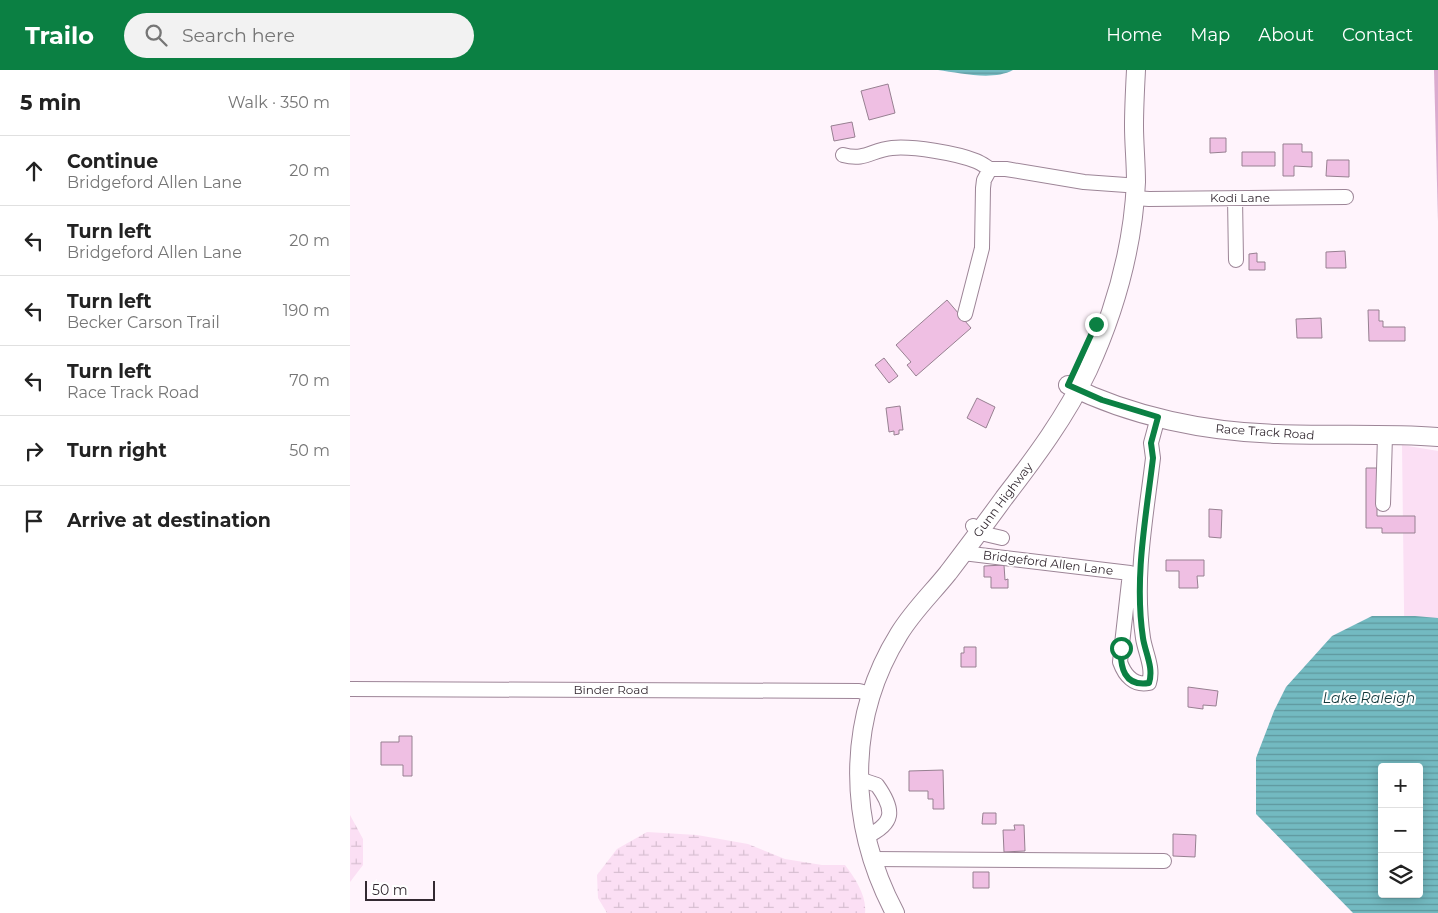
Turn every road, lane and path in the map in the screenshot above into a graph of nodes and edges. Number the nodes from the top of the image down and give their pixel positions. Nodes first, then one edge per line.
1 (1136, 70) edge
2 (843, 155) dead end
3 (990, 169) junction
4 (1130, 192) junction
5 (1346, 197) dead end
6 (1235, 198) junction
7 (1236, 260) dead end
8 (965, 314) dead end
9 (1073, 388) junction
10 (1158, 417) junction
11 (1385, 436) junction
12 (1438, 437) edge
13 (1383, 504) dead end
14 (976, 528) junction
15 (1002, 538) dead end
16 (963, 553) junction
17 (914, 612) junction
18 (350, 690) edge
19 (871, 694) junction
20 (858, 779) junction
21 (865, 837) junction
22 (871, 859) junction
23 (1164, 862) dead end
24 (895, 913) edge

1 - 4 main road, Gunn Highway
2 - 3 street
3 - 4 street, Kodi Lane
3 - 8 street
4 - 6 street, Kodi Lane
4 - 9 main road, Gunn Highway
5 - 6 street, Kodi Lane
6 - 7 street
9 - 10 main road, Race Track Road
9 - 14 main road, Gunn Highway
10 - 11 main road, Race Track Road
10 - 16 street, Bridgeford Allen Lane
11 - 12 main road, Race Track Road
11 - 13 street
14 - 15 street
14 - 16 main road, Gunn Highway
14 - 17 main road
16 - 17 main road, Gunn Highway
17 - 19 main road, Gunn Highway
18 - 19 street, Binder Road
19 - 20 main road, Gunn Highway
20 - 21 main road, Gunn Highway
20 - 21 street
21 - 22 main road, Gunn Highway
22 - 23 street
22 - 24 main road, Gunn Highway

